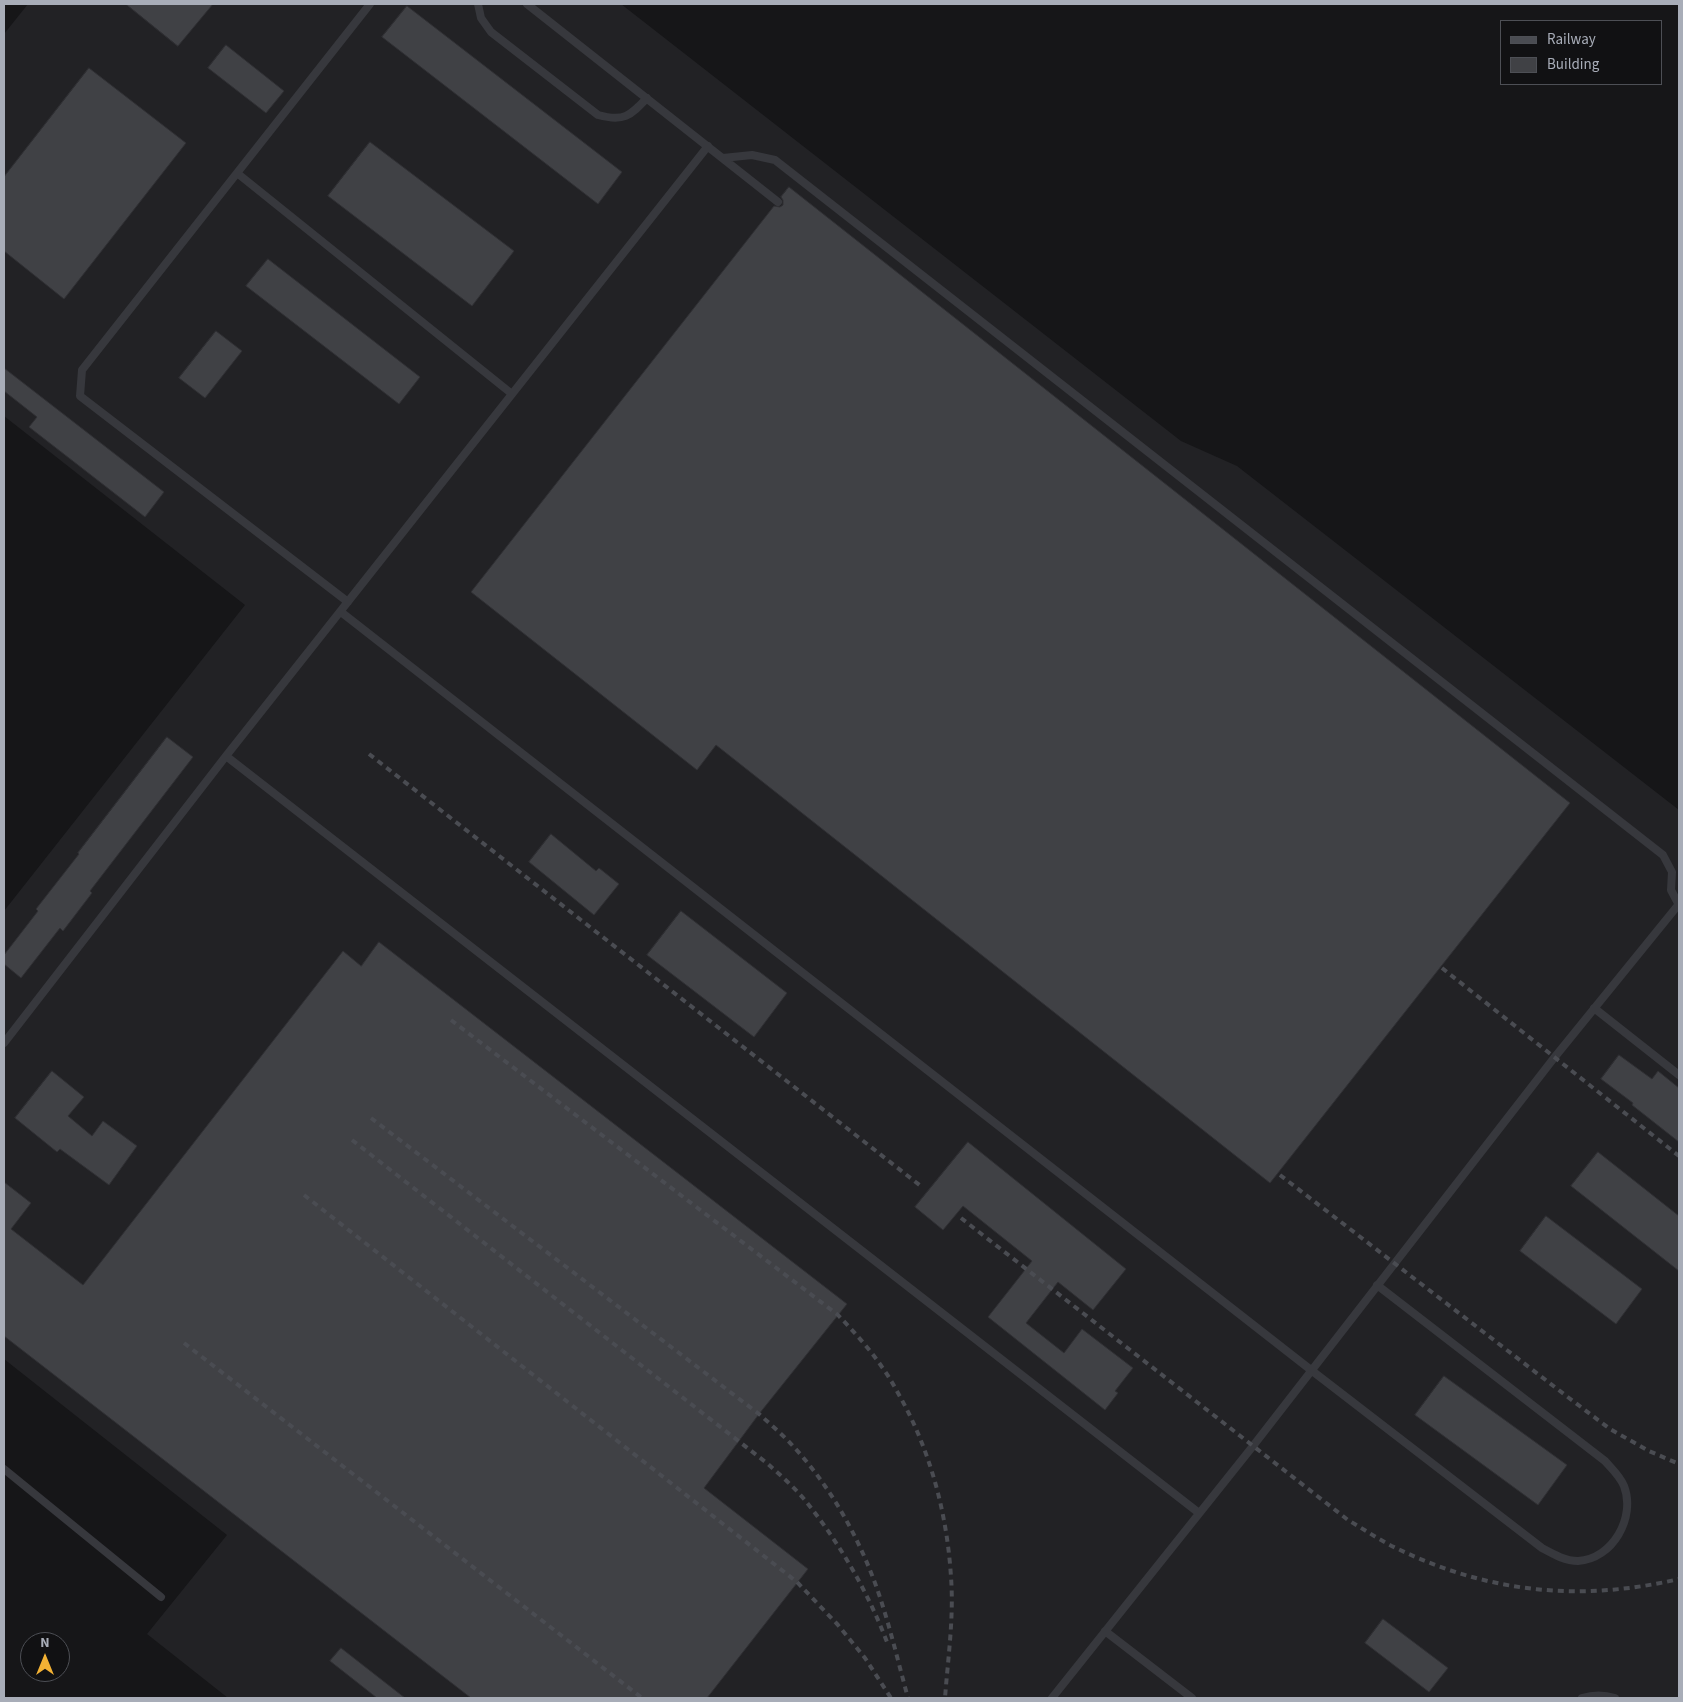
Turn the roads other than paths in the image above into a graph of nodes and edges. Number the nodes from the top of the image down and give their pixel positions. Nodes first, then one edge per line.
1 (370, 4) edge
2 (478, 4) edge
3 (527, 4) edge
4 (647, 98) junction
5 (708, 146) junction
6 (723, 158) junction
7 (237, 173) junction
8 (778, 202) dead end
9 (512, 394) junction
10 (348, 602) junction
11 (341, 612) junction
12 (226, 756) junction
13 (1679, 904) edge
14 (1594, 1008) junction
15 (4, 1043) edge
16 (1679, 1074) edge
17 (1377, 1285) junction
18 (1311, 1370) junction
19 (4, 1469) edge
20 (1199, 1513) junction
21 (160, 1597) dead end
22 (1105, 1631) junction
23 (1052, 1698) edge
24 (1192, 1698) edge
25 (1582, 1698) edge
26 (1615, 1698) edge

1 - 7 lane
2 - 4 lane
3 - 4 lane
4 - 5 lane
5 - 6 lane
5 - 9 lane
6 - 8 lane
6 - 13 lane
7 - 9 lane
7 - 10 lane
9 - 10 lane
10 - 11 lane
11 - 12 lane
11 - 18 lane
12 - 15 lane
12 - 20 lane
13 - 14 lane
14 - 16 lane
14 - 17 lane
17 - 18 lane
17 - 18 lane
18 - 20 lane
19 - 21 lane
20 - 22 lane
22 - 23 lane
22 - 24 lane
25 - 26 lane

